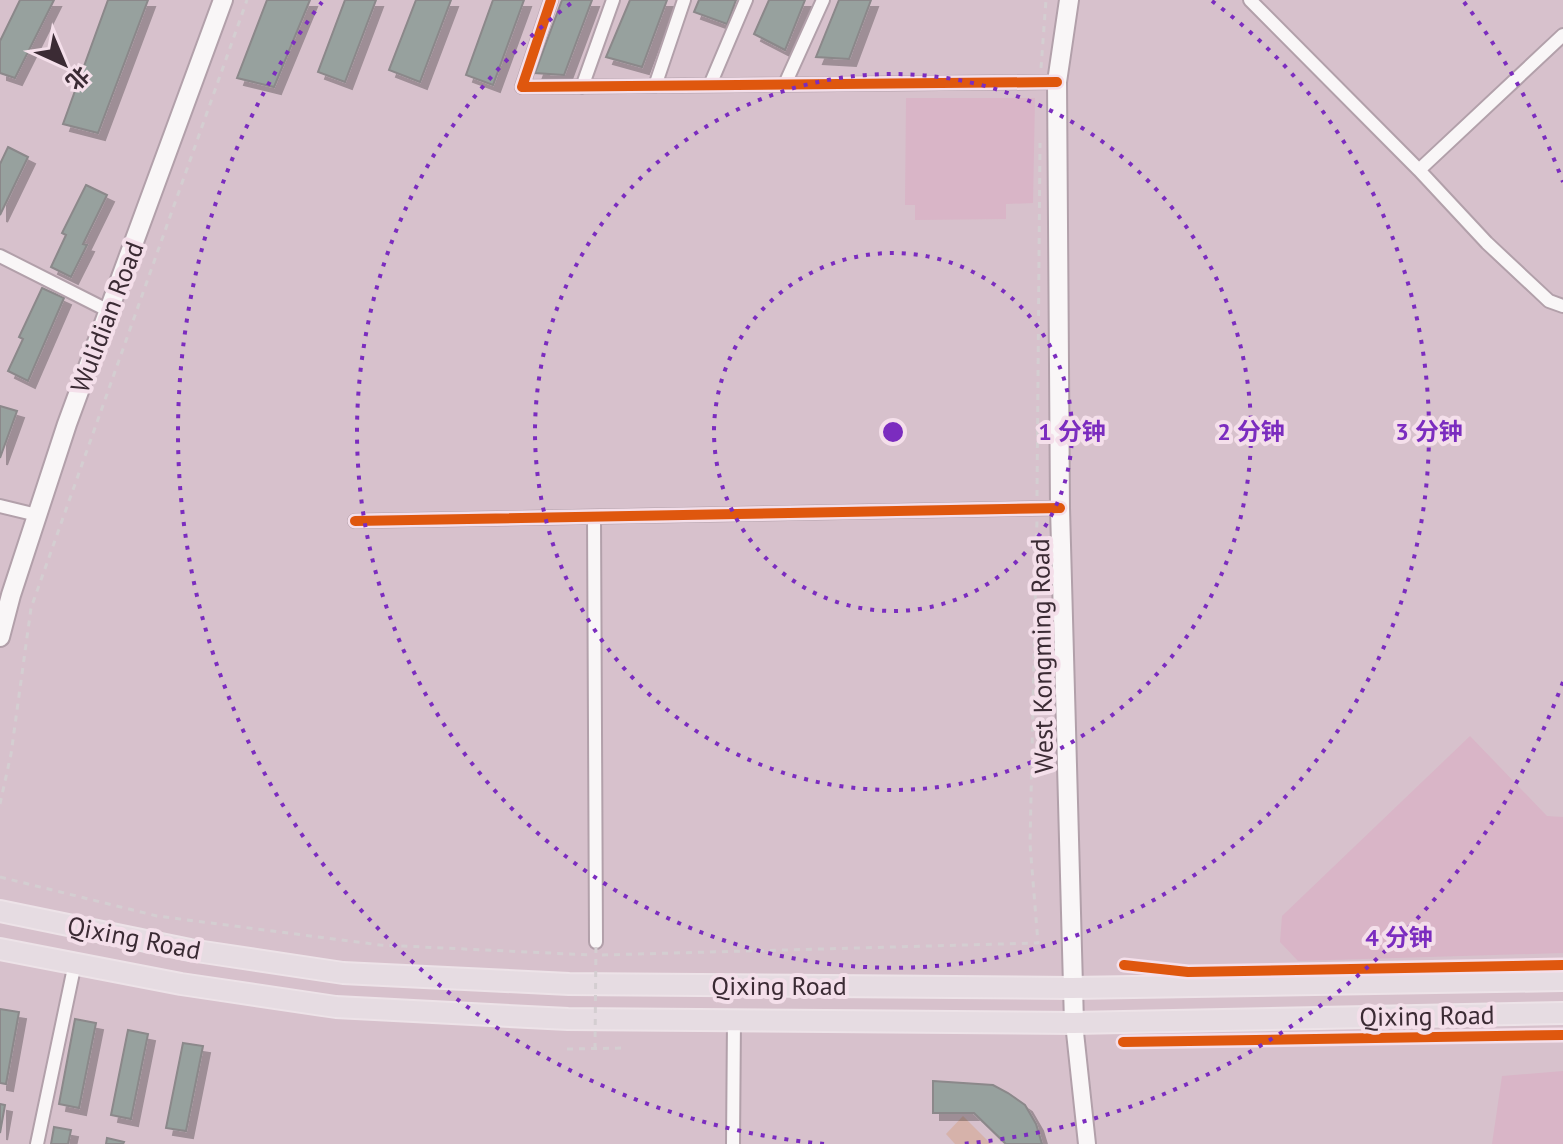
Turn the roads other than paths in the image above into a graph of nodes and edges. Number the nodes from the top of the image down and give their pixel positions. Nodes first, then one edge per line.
1 (223, 0) edge
2 (551, 0) edge
3 (613, 0) edge
4 (684, 0) edge
5 (746, 0) edge
6 (823, 0) edge
7 (1069, 0) edge
8 (1250, 0) edge
9 (1563, 35) edge
10 (1048, 82) junction
11 (785, 84) junction
12 (710, 85) junction
13 (655, 86) junction
14 (582, 87) junction
15 (1419, 170) junction
16 (0, 256) edge
17 (1563, 306) edge
18 (109, 311) junction
19 (0, 506) edge
20 (1060, 508) junction
21 (37, 515) junction
22 (594, 517) junction
23 (355, 521) dead end
24 (1, 627) edge
25 (0, 911) edge
26 (596, 948) road end
27 (0, 949) edge
28 (75, 963) junction
29 (1563, 980) edge
30 (1072, 988) junction
31 (1563, 1013) edge
32 (734, 1020) junction
33 (1074, 1023) junction
34 (37, 1144) edge
35 (733, 1144) edge
36 (1087, 1144) edge

1 - 18 main road, Wulidian Road
2 - 14 street
3 - 14 street
4 - 13 street
5 - 12 street
6 - 11 street
7 - 10 main road, West Kongming Road
8 - 15 street
9 - 15 street
10 - 11 street
10 - 20 main road, West Kongming Road
11 - 12 street
12 - 13 street
13 - 14 street
15 - 17 street
16 - 18 street
18 - 21 main road, Wulidian Road
19 - 21 street
20 - 22 street
20 - 30 main road, West Kongming Road
21 - 24 main road, Wulidian Road
22 - 23 street
22 - 26 street
25 - 30 highway, Qixing Road
27 - 28 highway, Qixing Road
28 - 32 highway, Qixing Road
28 - 34 street
29 - 30 highway, Qixing Road
30 - 33 main road, West Kongming Road
31 - 33 highway, Qixing Road
32 - 33 highway, Qixing Road
32 - 35 street
33 - 36 street

